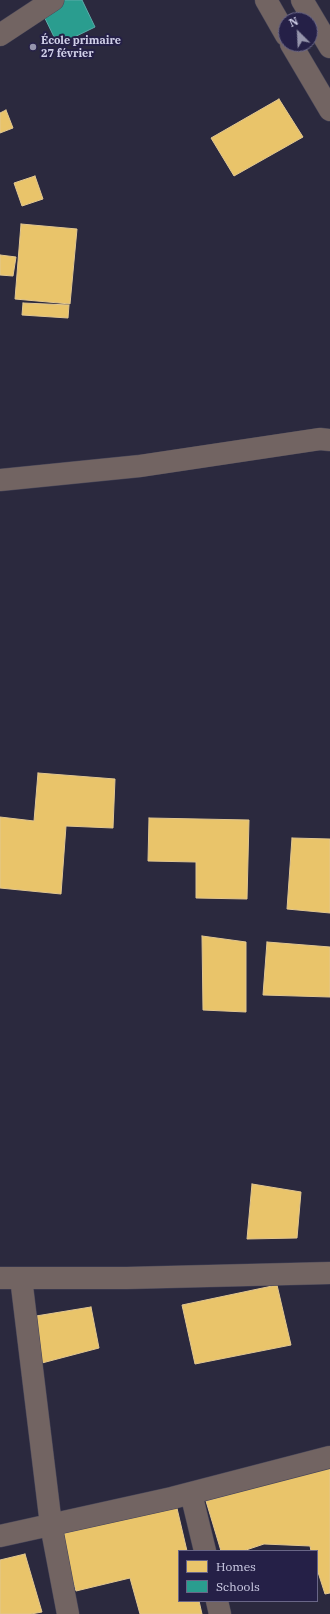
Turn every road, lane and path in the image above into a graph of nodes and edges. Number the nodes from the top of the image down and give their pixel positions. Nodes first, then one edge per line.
1 (53, 0) edge
2 (291, 0) edge
3 (302, 0) edge
4 (269, 6) edge
5 (278, 21) edge
6 (0, 34) edge
7 (330, 47) edge
8 (297, 52) edge
9 (330, 110) edge
10 (327, 438) edge
11 (0, 480) edge
12 (330, 1273) edge
13 (10, 1278) edge
14 (330, 1457) edge
15 (190, 1493) junction
16 (51, 1525) junction
17 (0, 1536) edge
18 (205, 1550) edge
19 (217, 1602) edge
20 (68, 1614) edge
21 (220, 1614) edge

1 - 6 street
2 - 4 street
3 - 7 street
4 - 5 street
8 - 9 street
10 - 11 street
12 - 13 street
13 - 16 street
14 - 15 street
15 - 16 street
15 - 18 street
16 - 17 street
16 - 20 street
19 - 21 street

